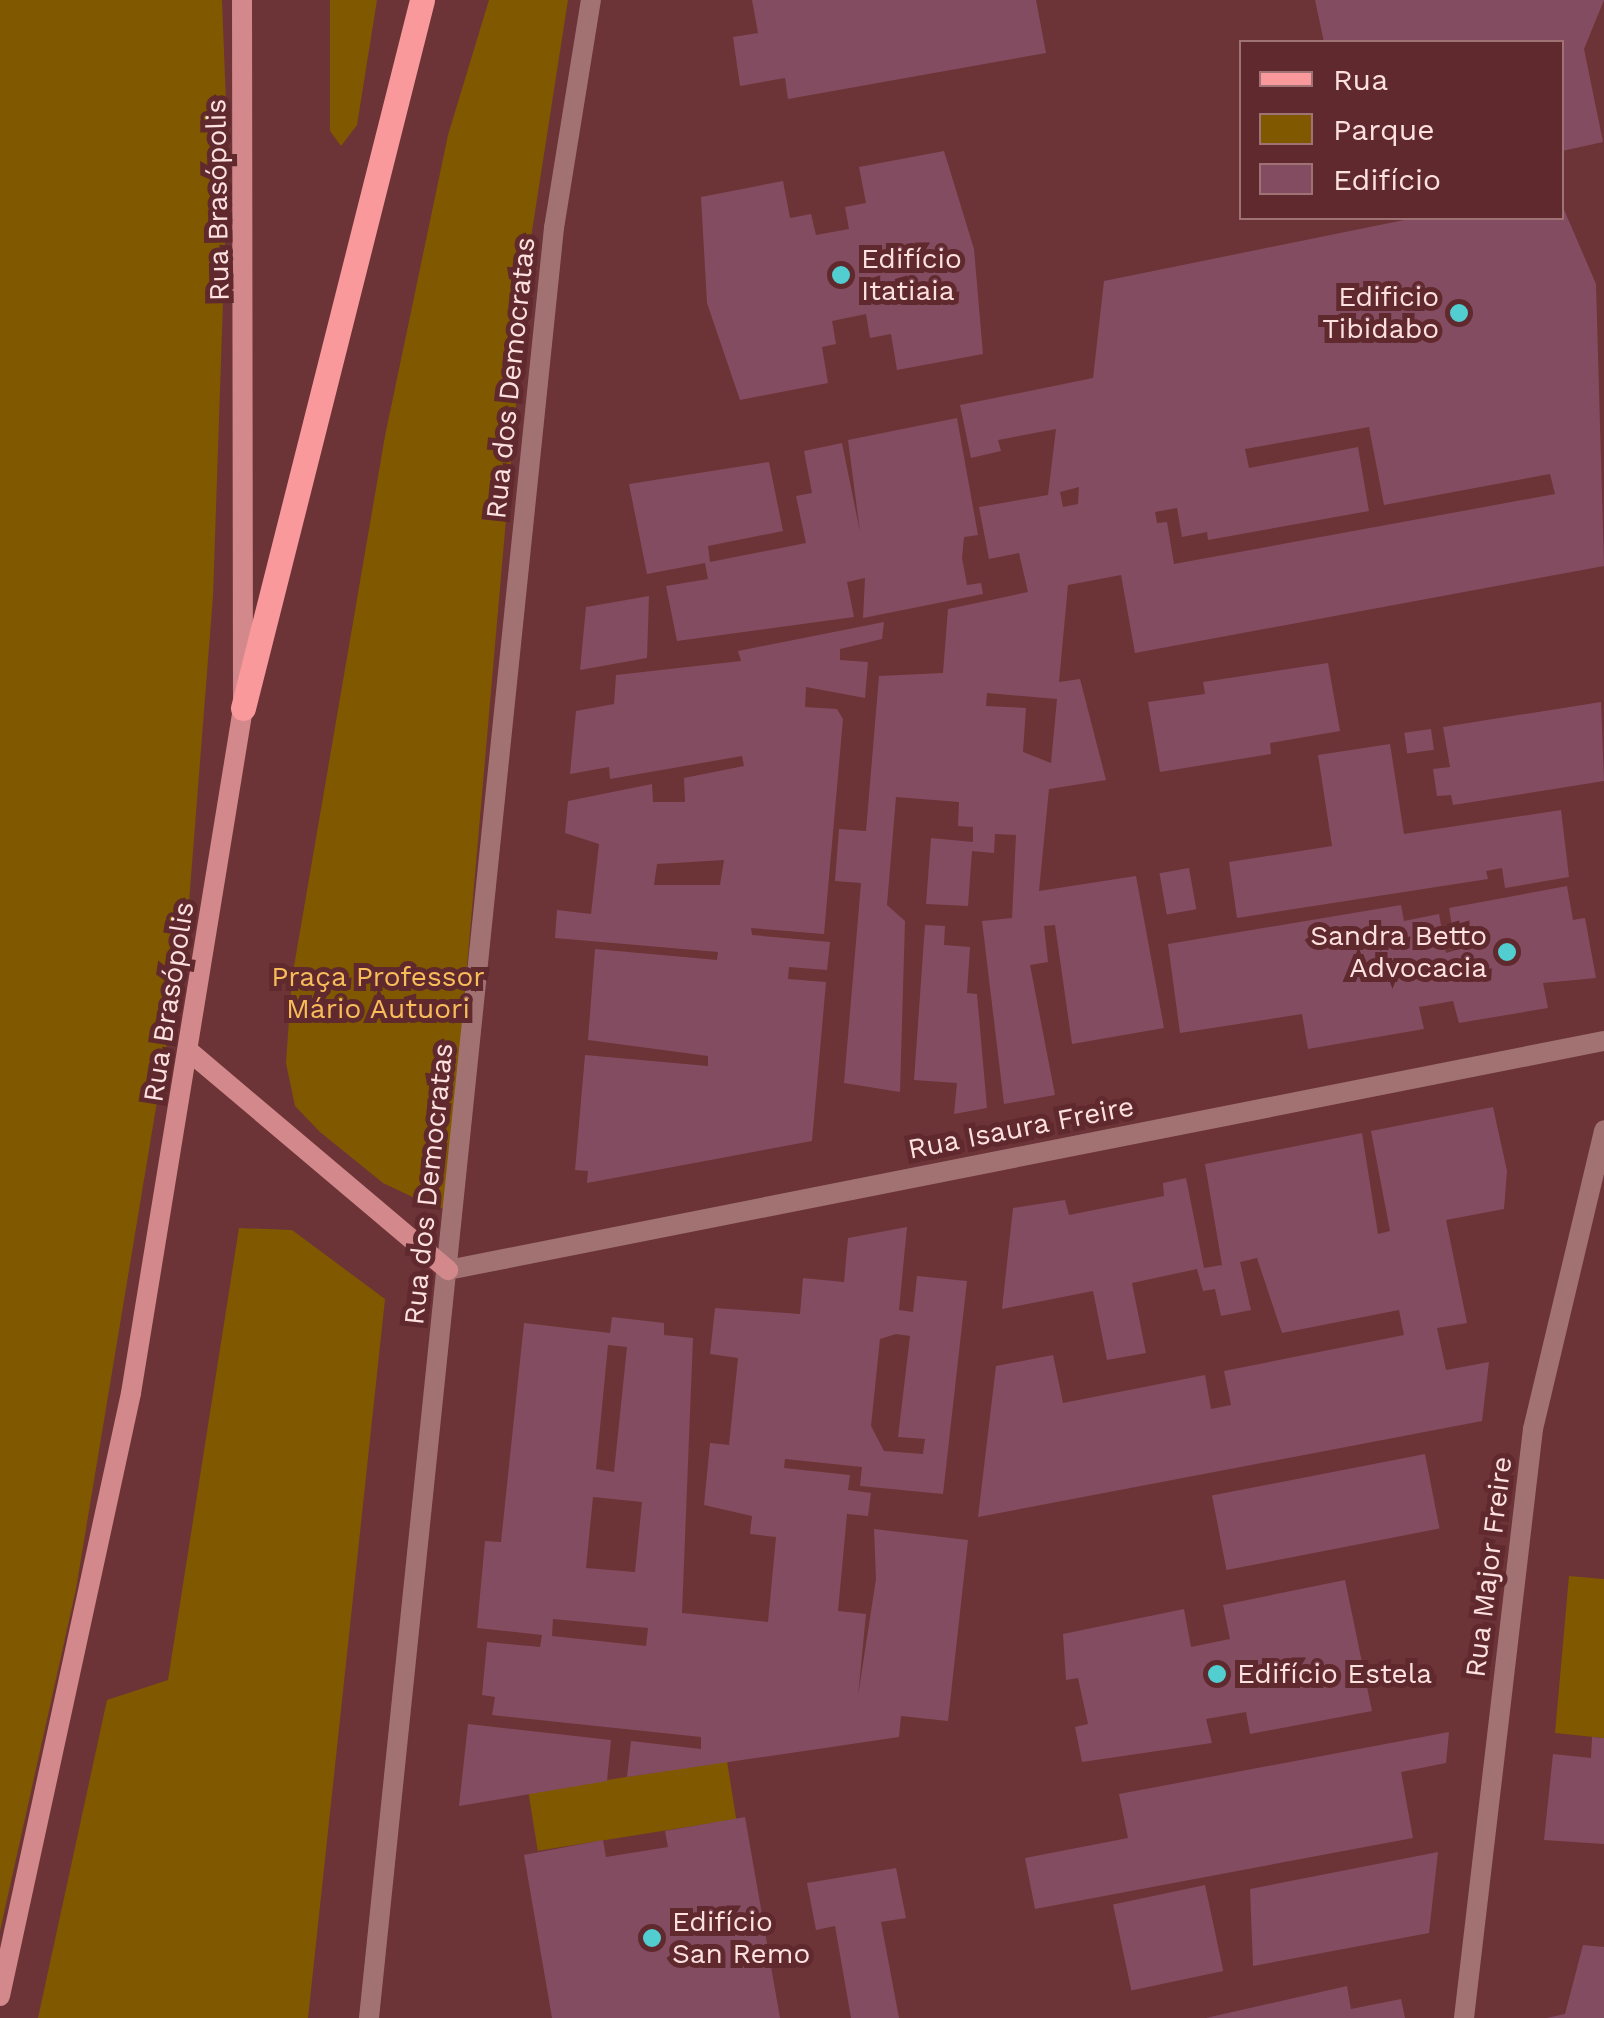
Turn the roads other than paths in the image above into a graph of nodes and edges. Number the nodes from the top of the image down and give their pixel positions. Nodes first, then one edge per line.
1 (242, 0) edge
2 (422, 0) edge
3 (591, 0) edge
4 (243, 708) junction
5 (1604, 1041) edge
6 (190, 1052) junction
7 (1604, 1130) edge
8 (448, 1270) junction
9 (0, 1996) edge
10 (369, 2018) edge
11 (1464, 2018) edge

1 - 4 street, Rua Brasópolis
2 - 4 main road
3 - 8 street, Rua dos Democratas
4 - 6 street, Rua Brasópolis
5 - 8 street, Rua Isaura Freire
6 - 8 street
6 - 9 street, Rua Brasópolis
7 - 11 street, Rua Major Freire
8 - 10 street, Rua dos Democratas

